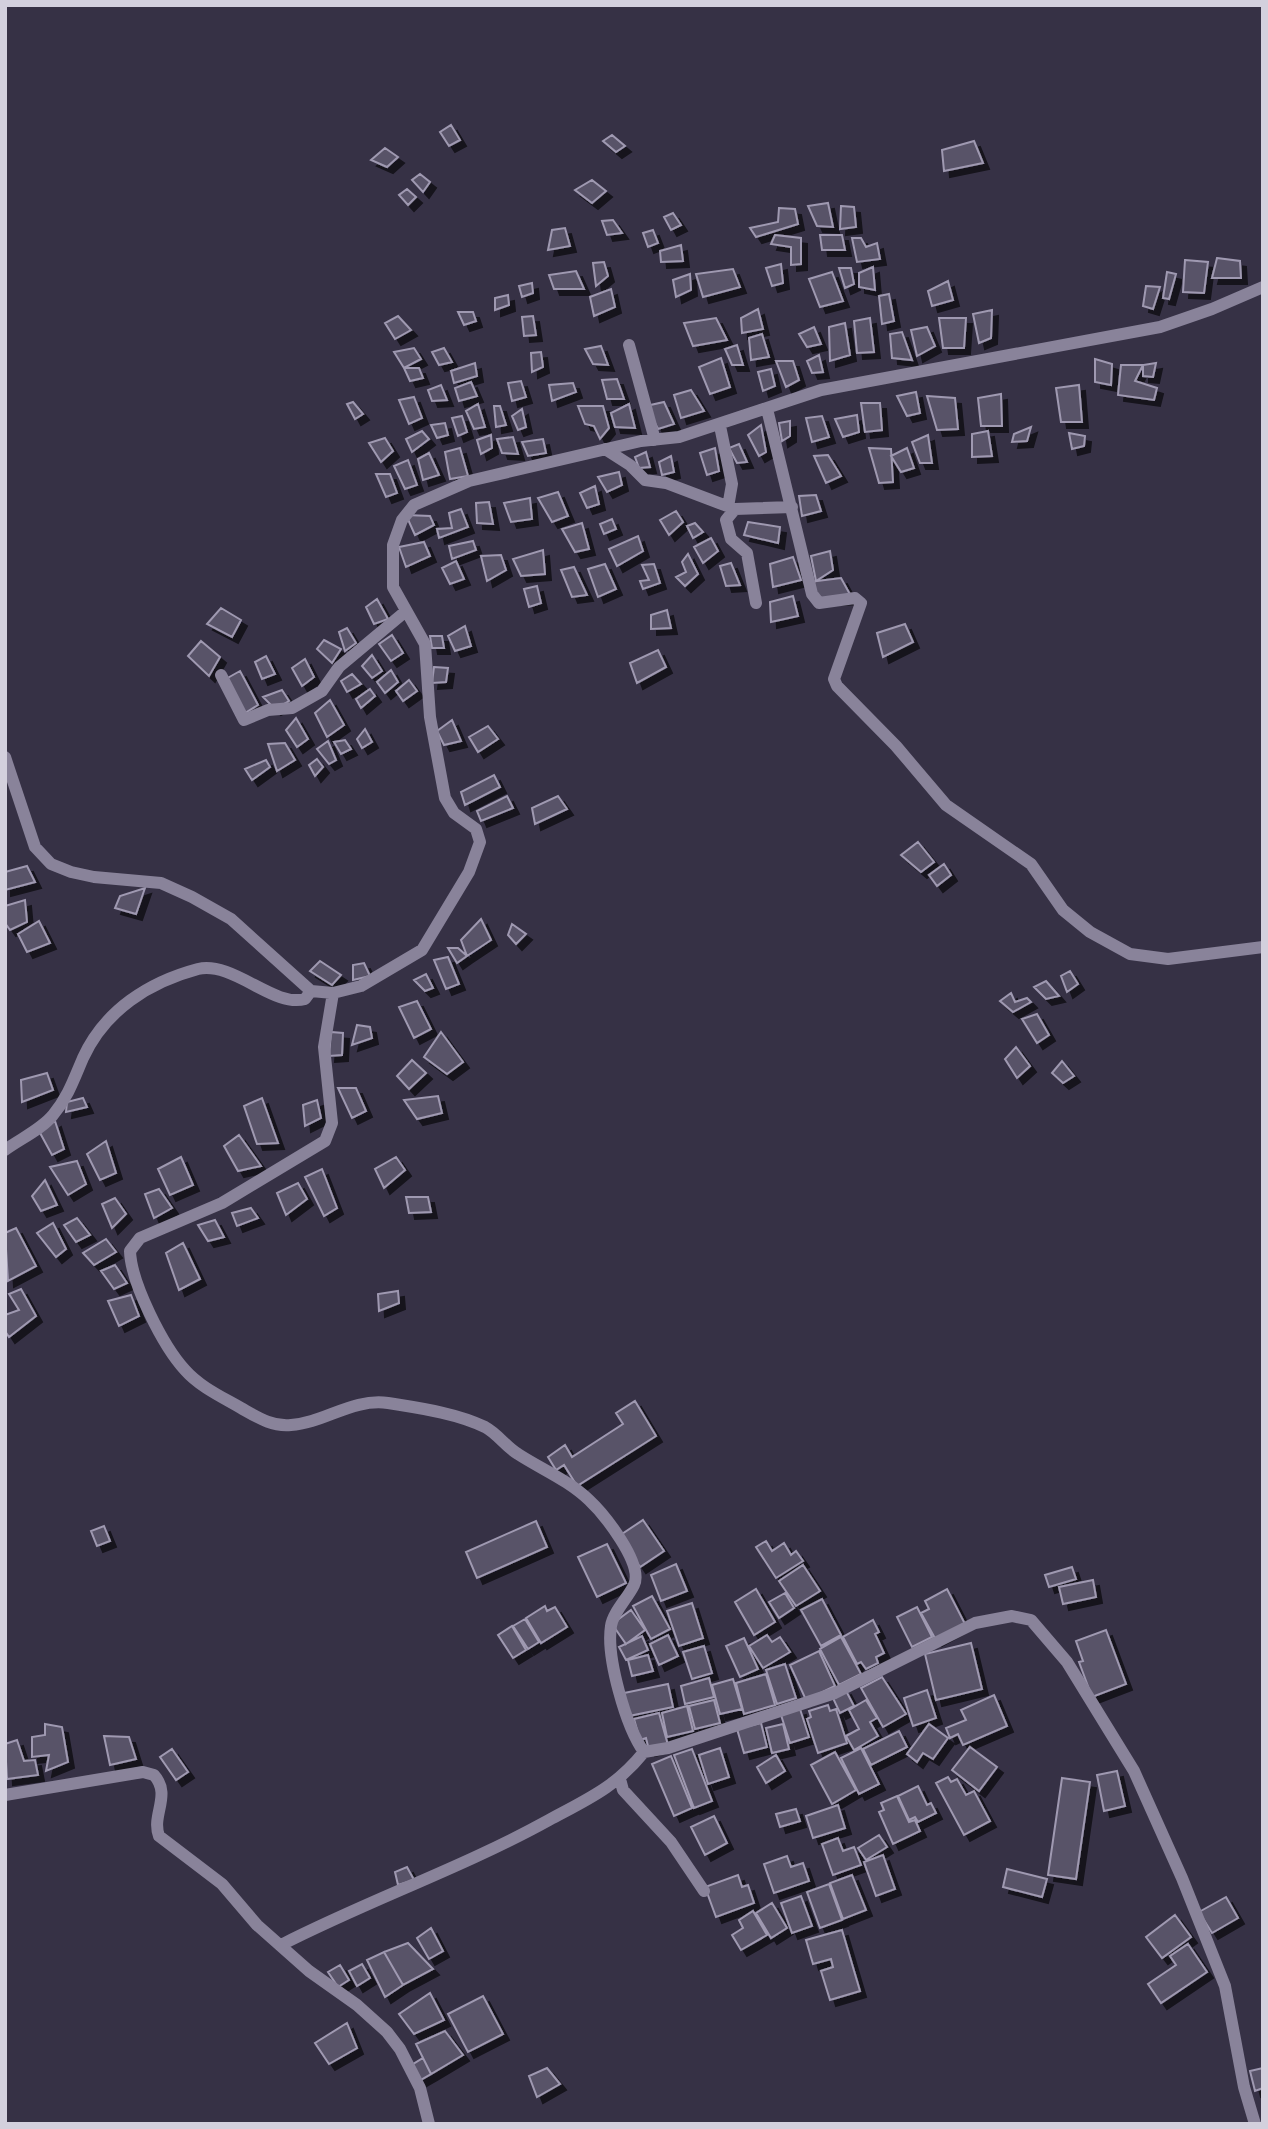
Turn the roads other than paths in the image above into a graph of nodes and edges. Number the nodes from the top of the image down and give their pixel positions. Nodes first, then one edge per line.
1 (1263, 287) edge
2 (629, 345) dead end
3 (767, 409) junction
4 (720, 426) junction
5 (655, 440) junction
6 (605, 449) junction
7 (792, 507) junction
8 (731, 508) junction
9 (756, 603) dead end
10 (406, 611) junction
11 (221, 675) dead end
12 (5, 757) edge
13 (1263, 947) edge
14 (311, 991) junction
15 (333, 993) junction
16 (5, 1150) edge
17 (644, 1752) junction
18 (620, 1780) junction
19 (5, 1795) edge
20 (704, 1891) dead end
21 (281, 1945) junction
22 (429, 2124) edge
23 (1255, 2124) edge

1 - 3 street
2 - 5 street
3 - 4 street
3 - 7 street
4 - 5 street
4 - 8 street
5 - 6 street
6 - 8 street
6 - 10 street
7 - 8 street
7 - 13 street
8 - 9 street
10 - 11 street
10 - 15 street
12 - 14 street
14 - 15 street
14 - 16 street
15 - 17 street
17 - 18 street
17 - 23 street
18 - 20 street
18 - 21 street
19 - 21 street
21 - 22 street

